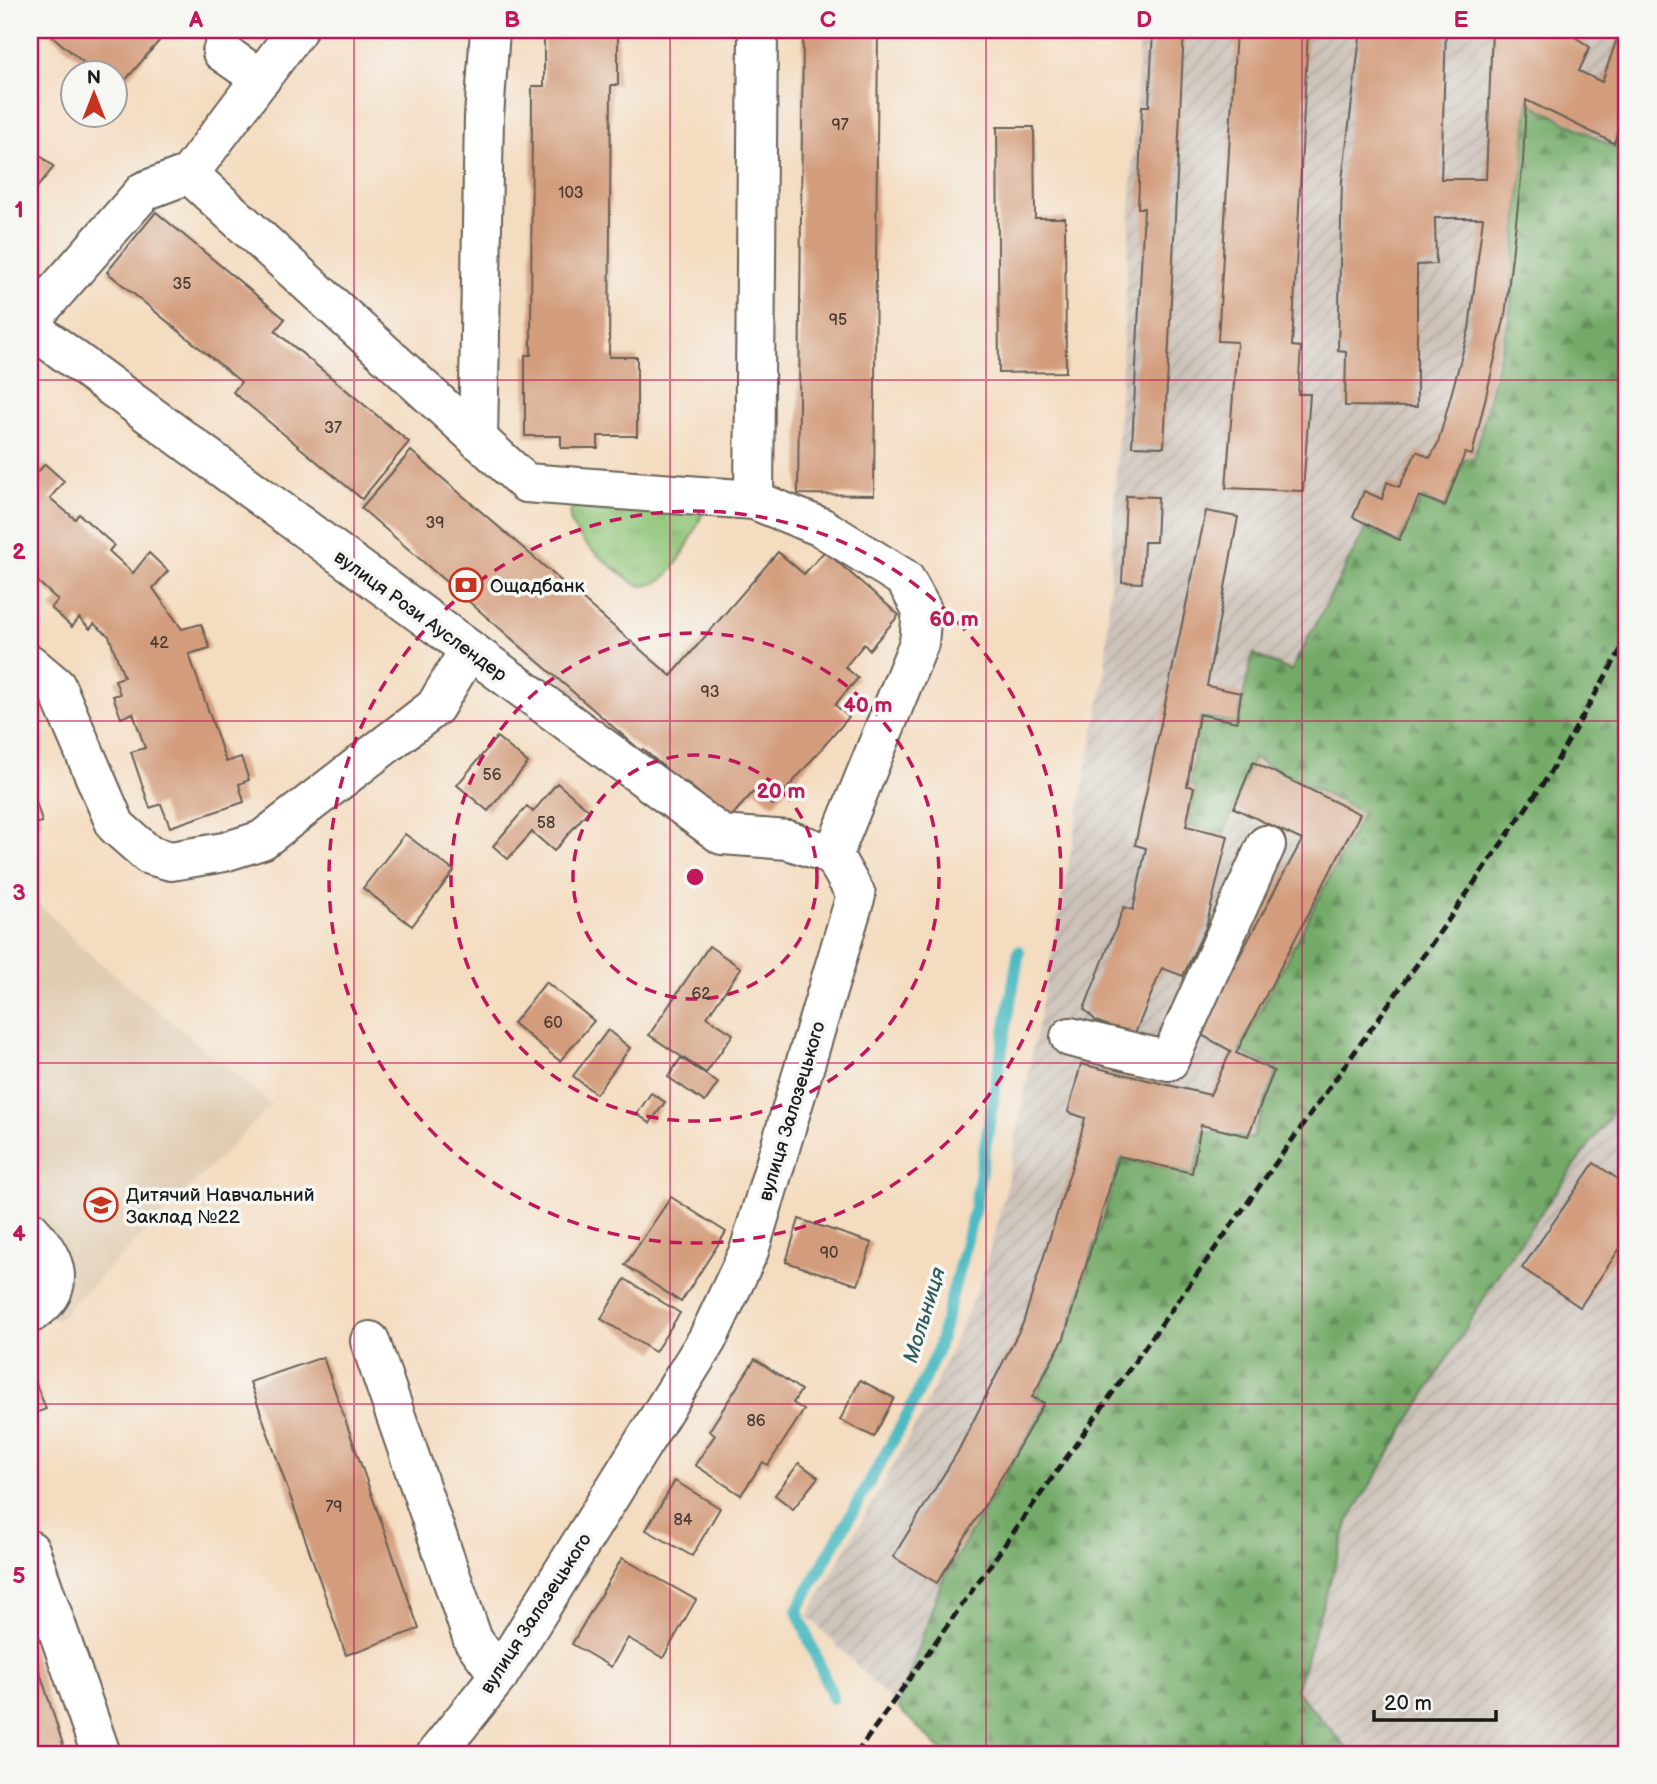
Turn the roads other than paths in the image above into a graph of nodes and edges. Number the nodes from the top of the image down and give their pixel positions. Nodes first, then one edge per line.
1 (297, 30) edge
2 (490, 30) edge
3 (758, 30) edge
4 (222, 52) dead end
5 (261, 79) junction
6 (189, 174) junction
7 (30, 324) edge
8 (478, 440) junction
9 (754, 500) junction
10 (469, 650) junction
11 (30, 664) edge
12 (1266, 845) dead end
13 (833, 855) junction
14 (1070, 1037) dead end
15 (30, 1230) edge
16 (30, 1314) edge
17 (370, 1341) dead end
18 (30, 1550) edge
19 (499, 1675) junction
20 (101, 1754) edge
21 (436, 1754) edge

1 - 5 street
2 - 8 street
3 - 9 street
4 - 5 street
5 - 6 street
6 - 7 street
6 - 8 street
7 - 10 street, вулиця Рози Ауслендер
8 - 9 street
9 - 13 street
10 - 11 street
10 - 13 street, вулиця Рози Ауслендер
12 - 14 street
13 - 19 street, вулиця Залозецького
15 - 16 street
17 - 19 street
18 - 20 street
19 - 21 street, вулиця Залозецького

